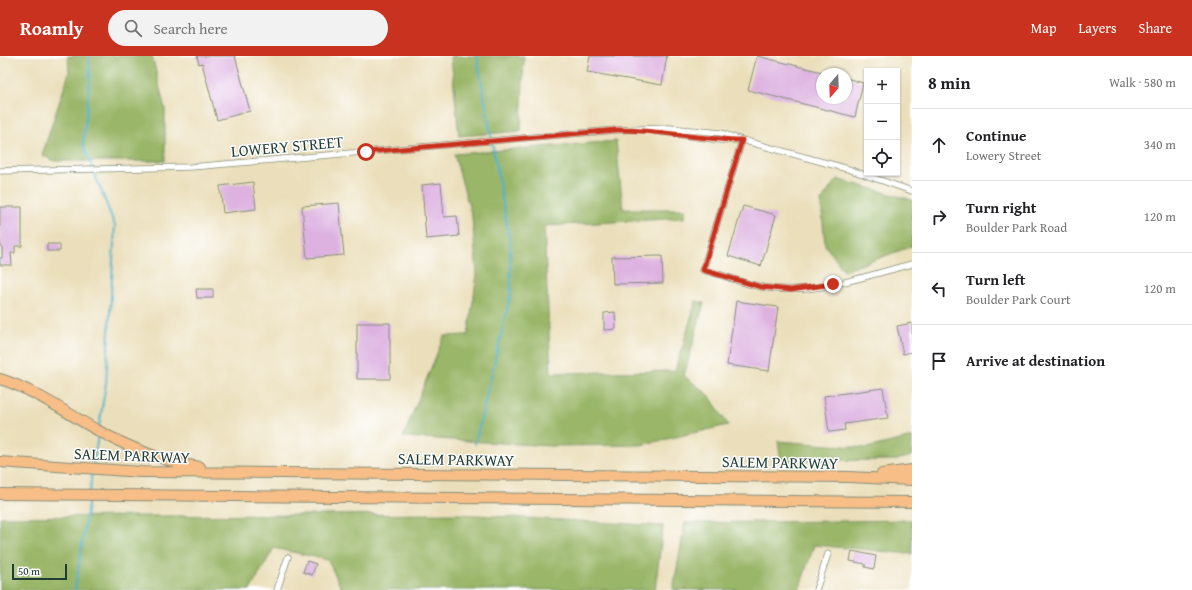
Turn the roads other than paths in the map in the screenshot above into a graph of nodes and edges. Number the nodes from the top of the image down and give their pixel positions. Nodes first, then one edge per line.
1 (742, 140) junction
2 (0, 171) edge
3 (912, 191) edge
4 (912, 264) edge
5 (0, 378) edge
6 (0, 462) edge
7 (912, 470) edge
8 (229, 472) junction
9 (849, 477) junction
10 (912, 480) edge
11 (0, 494) edge
12 (912, 502) edge
13 (828, 554) dead end
14 (288, 557) dead end
15 (277, 590) edge
16 (816, 590) edge

1 - 2 street, LOWERY STREET
1 - 3 street, LOWERY STREET
1 - 4 street
5 - 8 highway
6 - 8 highway, SALEM PARKWAY
7 - 9 highway
8 - 9 highway, SALEM PARKWAY
9 - 10 highway, SALEM PARKWAY
11 - 12 highway
13 - 16 street
14 - 15 street

